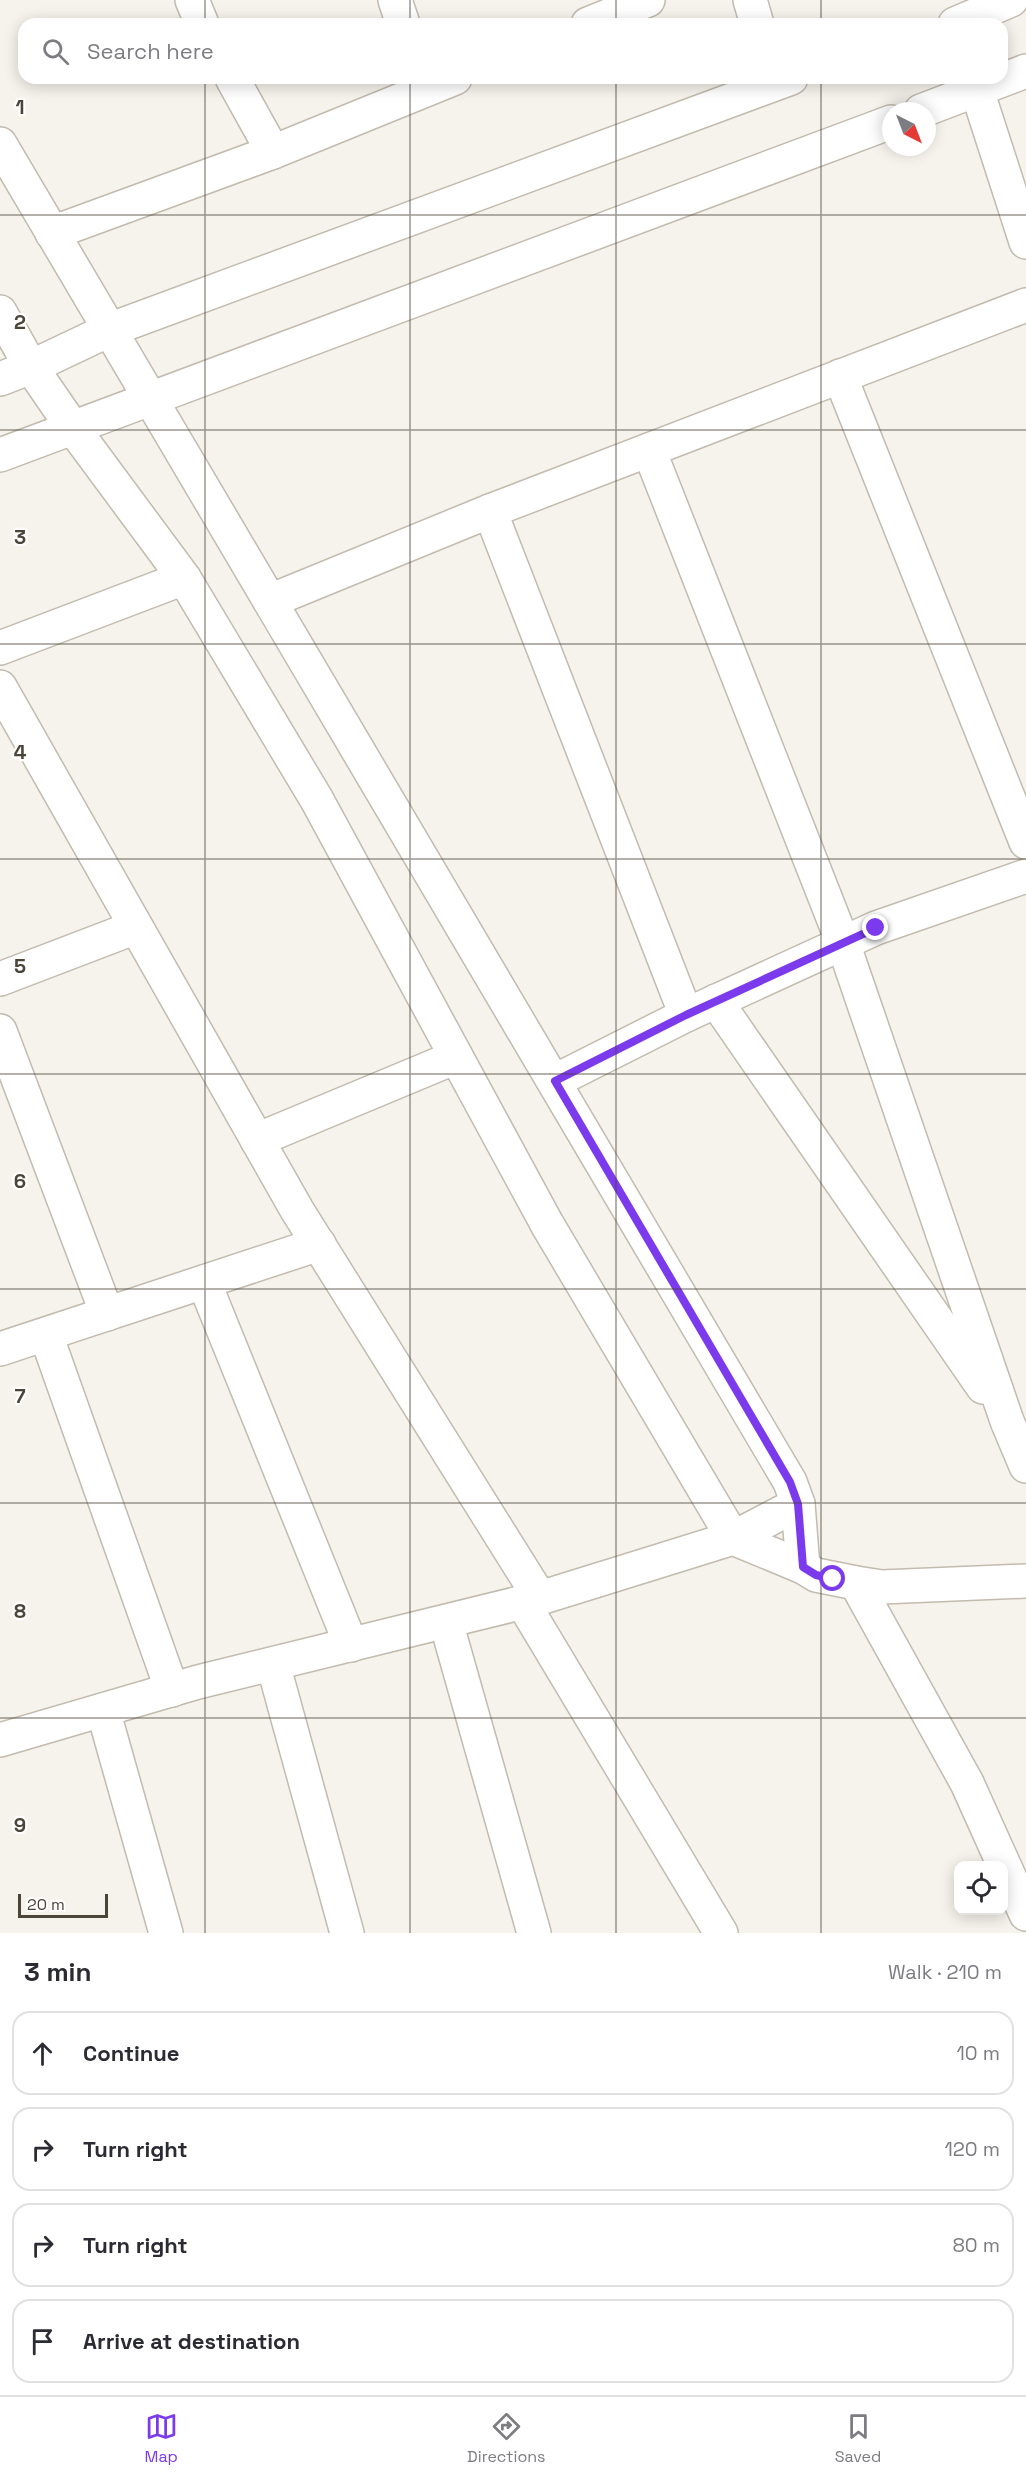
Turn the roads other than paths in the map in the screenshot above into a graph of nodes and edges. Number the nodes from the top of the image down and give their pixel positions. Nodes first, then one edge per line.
1 (192, 0) edge
2 (395, 0) edge
3 (648, 0) edge
4 (750, 0) edge
5 (1011, 0) edge
6 (1023, 0) edge
7 (1026, 8) edge
8 (592, 15) edge
9 (200, 18) edge
10 (401, 18) edge
11 (755, 18) edge
12 (957, 18) edge
13 (1026, 71) edge
14 (1008, 76) edge
15 (235, 84) edge
16 (422, 84) edge
17 (769, 84) edge
18 (974, 84) edge
19 (936, 103) edge
20 (882, 125) edge
21 (0, 144) edge
22 (273, 152) junction
23 (52, 233) junction
24 (1026, 242) edge
25 (1026, 304) edge
26 (0, 312) edge
27 (109, 330) junction
28 (31, 368) junction
29 (840, 376) junction
30 (0, 379) edge
31 (151, 400) junction
32 (73, 428) junction
33 (649, 450) junction
34 (0, 455) edge
35 (490, 511) junction
36 (184, 578) junction
37 (270, 601) junction
38 (0, 648) edge
39 (0, 687) edge
40 (1026, 842) edge
41 (1026, 876) edge
42 (136, 927) junction
43 (843, 943) junction
44 (0, 979) edge
45 (716, 1001) junction
46 (686, 1015) junction
47 (0, 1031) edge
48 (456, 1057) junction
49 (555, 1081) junction
50 (257, 1140) junction
51 (319, 1244) junction
52 (204, 1282) junction
53 (107, 1314) junction
54 (46, 1335) junction
55 (0, 1348) edge
56 (1007, 1421) junction
57 (1026, 1466) edge
58 (798, 1504) junction
59 (733, 1538) junction
60 (803, 1567) junction
61 (1026, 1581) edge
62 (856, 1584) junction
63 (531, 1601) junction
64 (446, 1622) junction
65 (351, 1645) junction
66 (273, 1664) junction
67 (172, 1690) junction
68 (103, 1710) junction
69 (0, 1740) edge
70 (1026, 1914) edge
71 (166, 1933) edge
72 (347, 1933) edge
73 (534, 1933) edge
74 (721, 1933) edge

1 - 9 street
2 - 10 street
3 - 8 street
4 - 11 street
5 - 12 street
6 - 7 street
13 - 14 street
15 - 22 street
16 - 22 street
17 - 27 street
18 - 19 street
18 - 24 street
20 - 31 street
21 - 23 street
22 - 23 street
23 - 27 street
25 - 29 street
26 - 28 street
27 - 28 street
27 - 31 street
28 - 30 street
28 - 32 street
29 - 33 street
29 - 40 street
31 - 32 street
31 - 37 street
32 - 34 street
32 - 36 street
33 - 35 street
33 - 43 street
35 - 37 street
35 - 46 street
36 - 38 street
36 - 48 street
37 - 49 street
39 - 42 street
41 - 43 street
42 - 44 street
42 - 50 street
43 - 45 street
43 - 56 street
45 - 46 street
45 - 56 street
46 - 49 street
47 - 53 street
48 - 50 street
48 - 59 street
49 - 58 street
50 - 51 street
51 - 52 street
51 - 63 street
52 - 53 street
52 - 65 street
53 - 54 street
54 - 55 street
54 - 67 street
56 - 57 street
58 - 59 street
58 - 60 street
59 - 60 street
59 - 63 street
60 - 62 street
61 - 62 street
62 - 70 street
63 - 64 street
63 - 74 street
64 - 65 street
64 - 73 street
65 - 66 street
66 - 67 street
66 - 72 street
67 - 68 street
68 - 69 street
68 - 71 street

